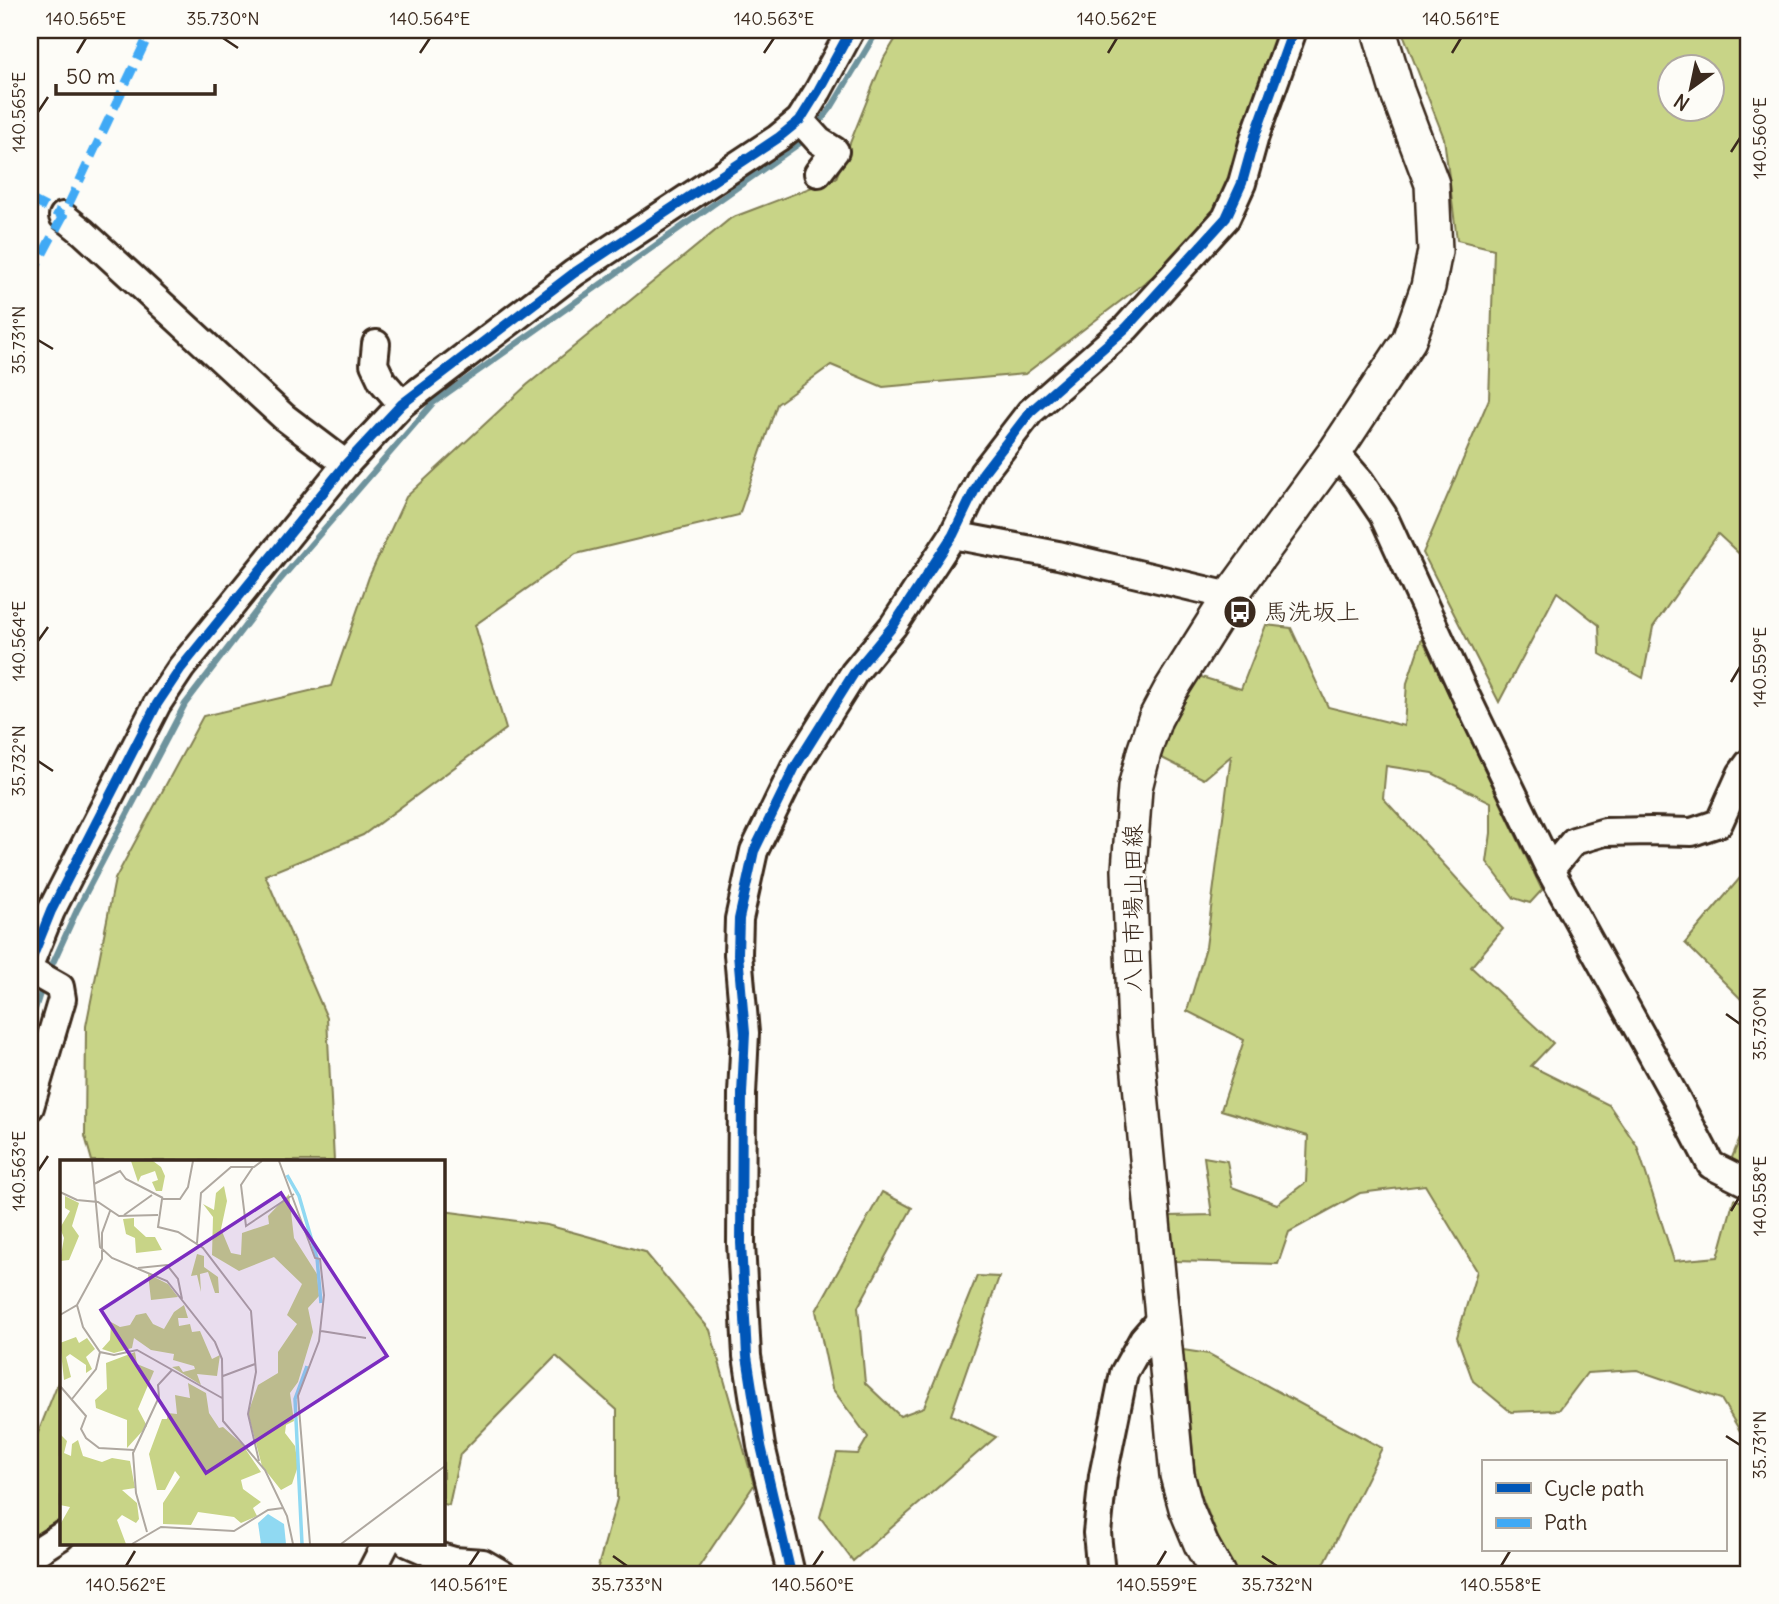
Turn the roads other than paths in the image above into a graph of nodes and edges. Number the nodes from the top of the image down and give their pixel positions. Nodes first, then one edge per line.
1 (851, 30) edge
2 (1293, 30) edge
3 (1379, 30) edge
4 (800, 120) junction
5 (818, 173) dead end
6 (63, 216) dead end
7 (376, 344) dead end
8 (401, 404) junction
9 (1335, 452) junction
10 (346, 464) junction
11 (953, 535) junction
12 (1230, 596) junction
13 (1749, 764) edge
14 (1550, 870) junction
15 (30, 963) edge
16 (30, 970) edge
17 (30, 1107) edge
18 (1749, 1184) edge
19 (1163, 1316) junction
20 (60, 1537) edge
21 (385, 1544) edge
22 (410, 1544) edge
23 (30, 1556) edge
24 (370, 1574) edge
25 (502, 1574) edge
26 (791, 1574) edge
27 (1101, 1574) edge
28 (1218, 1574) edge

1 - 4 street
2 - 11 street
3 - 9 main road, 八日市場山田線
4 - 5 street
4 - 8 street
6 - 10 street
7 - 8 street
8 - 10 street
9 - 12 main road, 八日市場山田線
9 - 14 street
10 - 15 street
11 - 12 street
11 - 26 street
12 - 19 main road, 八日市場山田線
13 - 14 street
14 - 18 street
16 - 17 street
19 - 27 street
19 - 28 main road, 八日市場山田線
20 - 23 street
21 - 24 street
22 - 25 street

